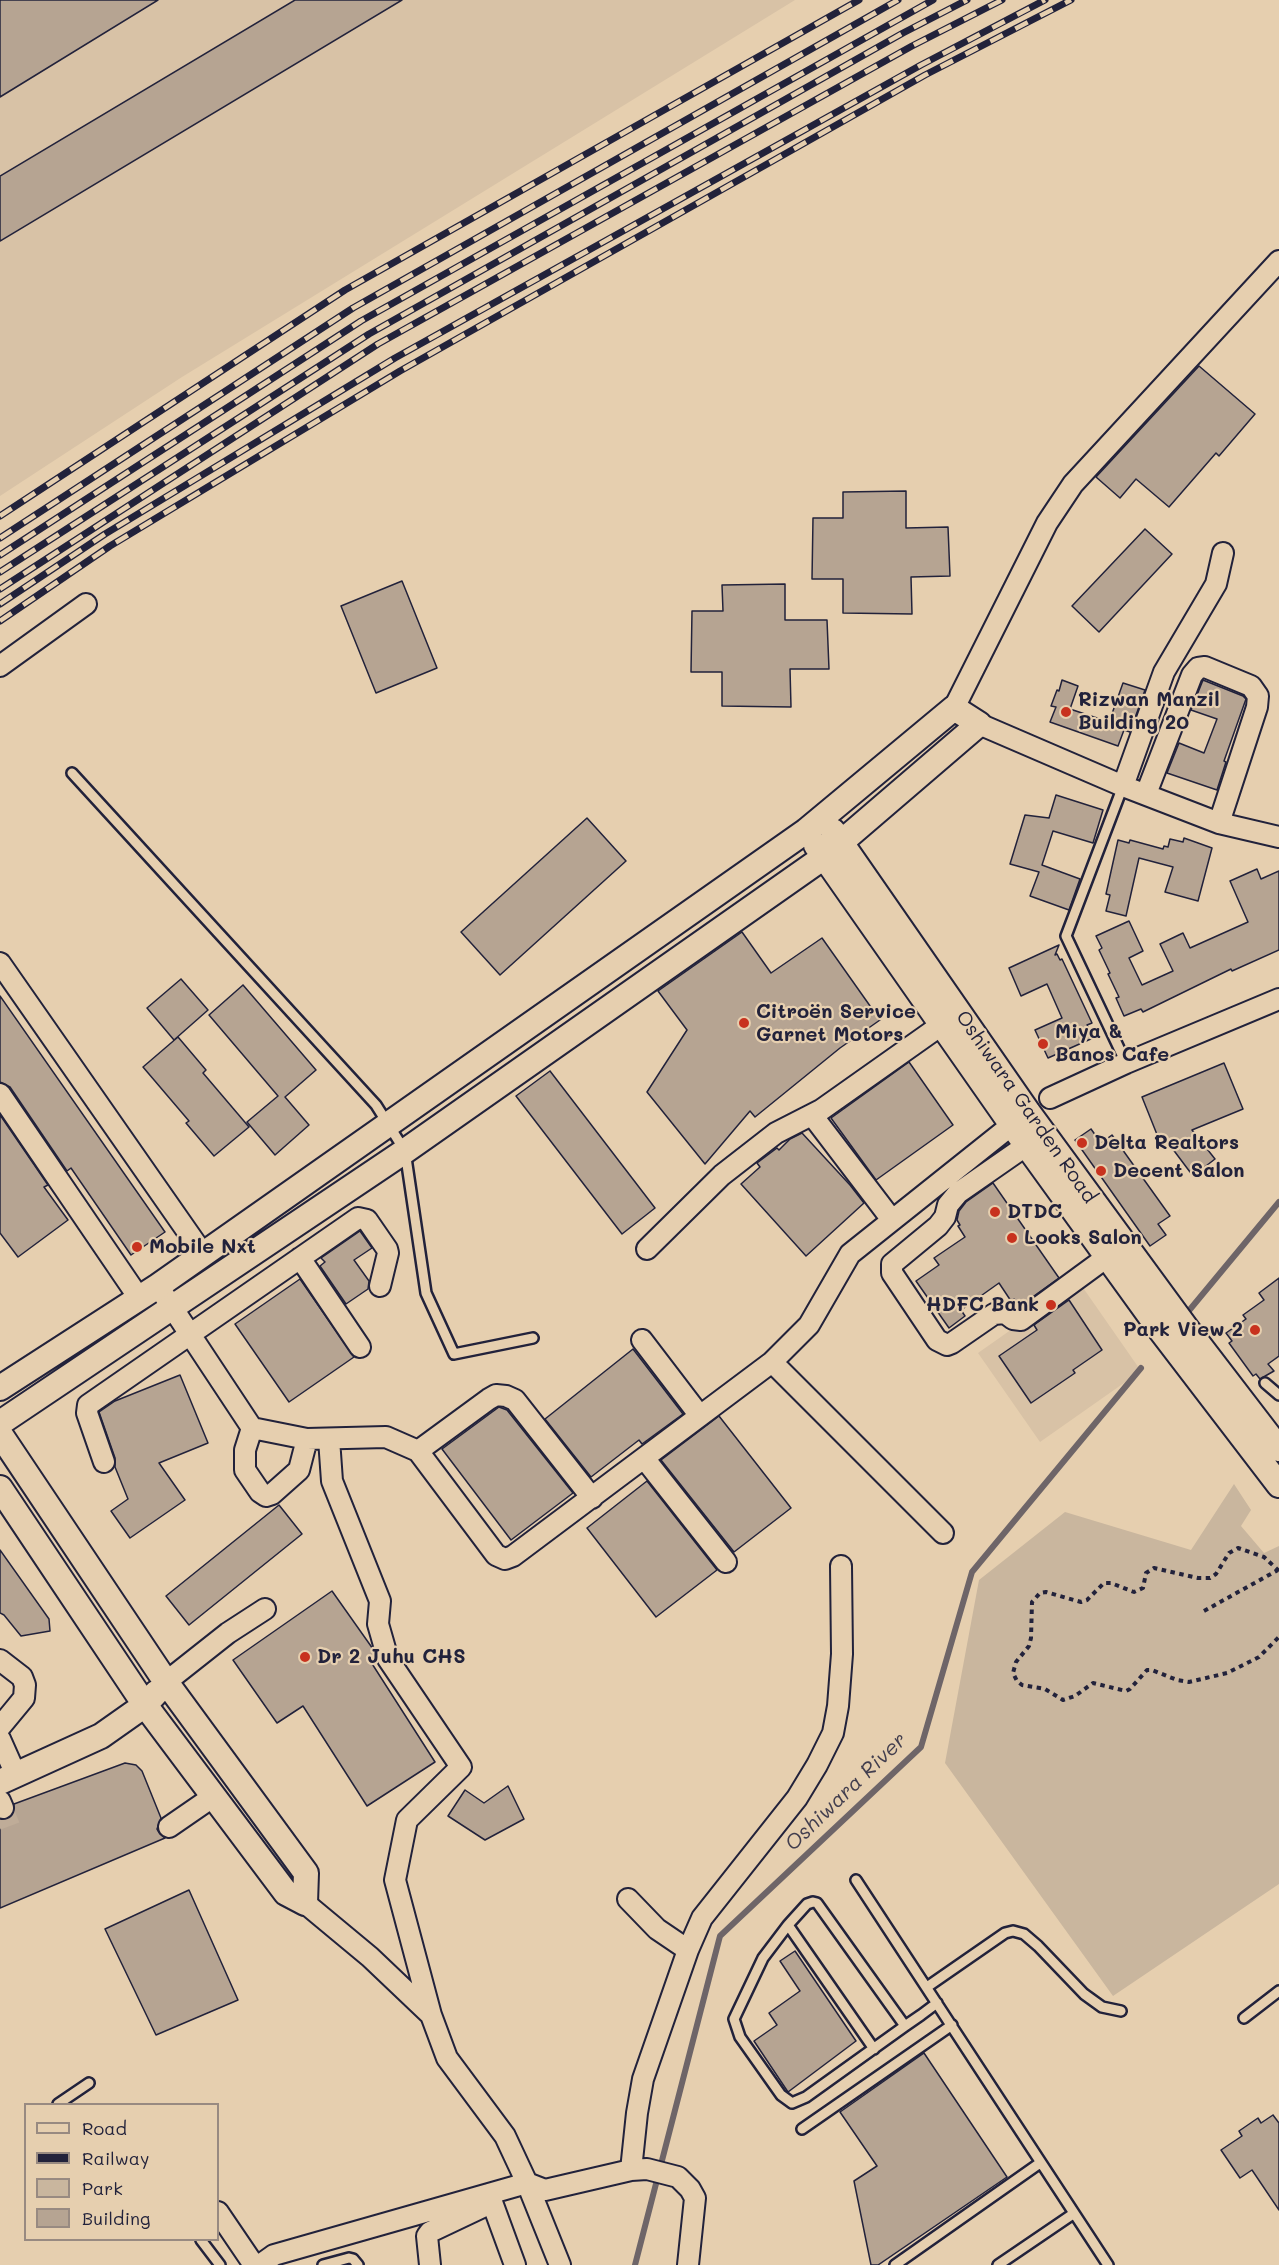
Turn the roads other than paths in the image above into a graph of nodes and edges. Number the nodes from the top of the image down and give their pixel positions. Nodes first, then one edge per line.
1 (1279, 261) edge
2 (1223, 553) dead end
3 (86, 604) dead end
4 (0, 666) edge
5 (954, 708) junction
6 (979, 724) junction
7 (72, 773) dead end
8 (1123, 786) junction
9 (1146, 794) junction
10 (1219, 823) junction
11 (815, 824) junction
12 (1279, 837) edge
13 (833, 850) junction
14 (0, 963) edge
15 (1279, 999) edge
16 (950, 1019) junction
17 (1126, 1063) junction
18 (0, 1094) edge
19 (1050, 1098) dead end
20 (812, 1115) junction
21 (1020, 1119) junction
22 (389, 1125) junction
23 (1027, 1145) junction
24 (405, 1151) junction
25 (892, 1220) junction
26 (647, 1249) dead end
27 (203, 1254) junction
28 (1107, 1257) junction
29 (300, 1258) junction
30 (380, 1286) dead end
31 (149, 1292) junction
32 (172, 1308) junction
33 (190, 1335) junction
34 (533, 1338) dead end
35 (642, 1340) dead end
36 (360, 1347) dead end
37 (772, 1362) junction
38 (1265, 1383) dead end
39 (0, 1388) edge
40 (1279, 1395) edge
41 (700, 1416) junction
42 (0, 1423) edge
43 (252, 1428) junction
44 (0, 1434) edge
45 (306, 1439) junction
46 (329, 1439) junction
47 (1279, 1449) edge
48 (418, 1452) junction
49 (644, 1458) junction
50 (104, 1462) dead end
51 (1279, 1485) edge
52 (0, 1488) edge
53 (592, 1498) junction
54 (943, 1533) dead end
55 (726, 1563) dead end
56 (842, 1566) dead end
57 (265, 1609) dead end
58 (0, 1660) edge
59 (166, 1682) junction
60 (145, 1705) junction
61 (0, 1727) edge
62 (0, 1739) edge
63 (8, 1778) edge
64 (214, 1796) junction
65 (169, 1827) dead end
66 (856, 1880) dead end
67 (628, 1899) dead end
68 (305, 1903) junction
69 (788, 1925) junction
70 (688, 1950) junction
71 (927, 1987) junction
72 (1279, 1991) edge
73 (938, 2003) junction
74 (1121, 2010) dead end
75 (431, 2015) junction
76 (1244, 2018) dead end
77 (952, 2025) junction
78 (905, 2026) junction
79 (873, 2049) junction
80 (89, 2083) dead end
81 (59, 2103) edge
82 (802, 2129) dead end
83 (1040, 2163) junction
84 (639, 2169) junction
85 (527, 2183) junction
86 (490, 2199) junction
87 (219, 2213) edge
88 (1073, 2214) junction
89 (202, 2241) edge
90 (220, 2265) edge
91 (254, 2265) edge
92 (260, 2265) edge
93 (324, 2265) edge
94 (358, 2265) edge
95 (430, 2265) edge
96 (515, 2265) edge
97 (560, 2265) edge
98 (688, 2265) edge
99 (895, 2265) edge
100 (998, 2265) edge
101 (1108, 2265) edge

1 - 5 street
2 - 8 street
3 - 4 street
5 - 6 street
5 - 11 street
6 - 8 street
6 - 13 street
7 - 22 lane
8 - 9 street
8 - 17 lane
9 - 10 street
9 - 10 street
10 - 12 street
11 - 13 street, Oshiwara Garden Road
11 - 22 street
13 - 16 street, Oshiwara Garden Road
13 - 24 street
14 - 27 street
15 - 17 street
16 - 20 street
16 - 21 street, Oshiwara Garden Road
17 - 19 street
18 - 31 street
20 - 25 street
20 - 26 street
21 - 23 street, Oshiwara Garden Road
21 - 25 street
21 - 47 street, Oshiwara Garden Road
22 - 24 lane
22 - 27 street
23 - 28 street, Oshiwara Garden Road
23 - 28 street
24 - 32 street
24 - 34 lane
25 - 37 street
27 - 31 street
28 - 51 street, Oshiwara Garden Road
29 - 30 street
29 - 33 street
29 - 36 street
31 - 32 street
31 - 39 street
32 - 33 street
32 - 42 street
33 - 43 street
33 - 50 street
35 - 41 street
37 - 41 street
37 - 54 street
38 - 40 lane
41 - 49 street
43 - 45 street
43 - 45 street
44 - 59 street
45 - 46 street
46 - 48 street
46 - 75 street
48 - 53 street
48 - 53 street
49 - 53 street
49 - 55 street
52 - 60 street
56 - 70 street
57 - 59 street
58 - 61 street
59 - 60 street
59 - 68 street
60 - 63 street
60 - 64 street
62 - 63 street
64 - 65 street
64 - 68 street
66 - 71 lane
67 - 70 street
68 - 75 street
69 - 78 lane
69 - 79 lane
69 - 79 lane
70 - 84 street
71 - 73 lane
71 - 74 lane
72 - 76 lane
73 - 77 lane
73 - 78 lane
75 - 85 street
77 - 82 lane
77 - 83 lane
78 - 79 lane
80 - 81 lane
83 - 88 lane
83 - 99 lane
84 - 85 street
84 - 98 street
85 - 86 street
85 - 97 street
86 - 92 street
86 - 95 street
86 - 96 street
87 - 91 street
88 - 100 lane
88 - 101 lane
89 - 90 lane
93 - 94 lane

